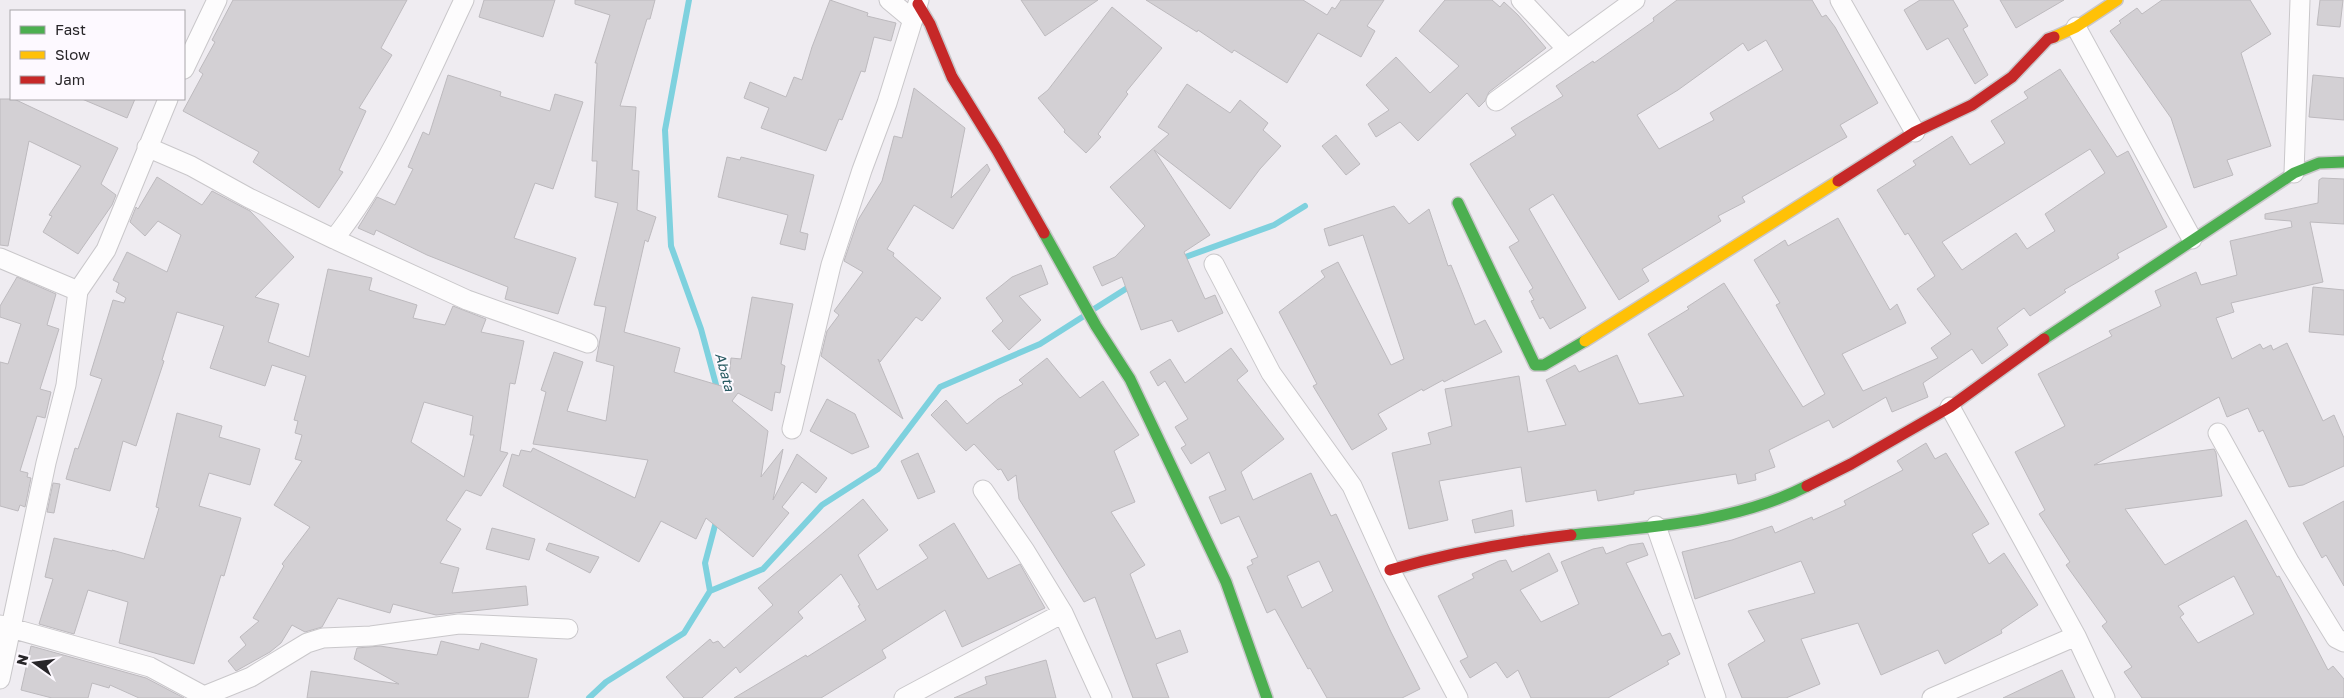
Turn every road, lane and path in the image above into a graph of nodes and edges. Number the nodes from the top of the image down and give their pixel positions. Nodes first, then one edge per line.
1 (217, 0) edge
2 (464, 0) edge
3 (888, 0) edge
4 (1521, 0) edge
5 (1635, 0) edge
6 (1840, 0) edge
7 (2117, 0) edge
8 (2300, 0) edge
9 (917, 8) edge
10 (2076, 27) junction
11 (1566, 48) junction
12 (185, 67) edge
13 (168, 100) edge
14 (1496, 101) dead end
15 (1914, 132) junction
16 (147, 147) junction
17 (2344, 162) edge
18 (2294, 173) junction
19 (1458, 203) dead end
20 (334, 239) junction
21 (2192, 239) junction
22 (0, 258) edge
23 (1214, 264) dead end
24 (78, 291) junction
25 (588, 343) dead end
26 (1950, 407) junction
27 (792, 429) dead end
28 (2218, 434) dead end
29 (983, 490) dead end
30 (1656, 526) junction
31 (1390, 570) junction
32 (1063, 613) junction
33 (6, 626) edge
34 (568, 629) dead end
35 (2076, 636) junction
36 (2344, 642) edge
37 (0, 679) edge
38 (204, 697) edge
39 (904, 698) edge
40 (1102, 698) edge
41 (1267, 698) edge
42 (1458, 698) edge
43 (1716, 698) edge
44 (1932, 698) edge
45 (2105, 698) edge

1 - 12 street
2 - 20 street
3 - 9 street
4 - 11 street
5 - 11 street
6 - 15 street
7 - 10 street
8 - 18 street
9 - 27 street
9 - 41 street
10 - 15 street
10 - 21 street
11 - 14 street
13 - 16 street
15 - 19 street
16 - 20 street
16 - 24 street
17 - 18 street
18 - 21 street
20 - 25 street
21 - 26 street
22 - 24 street
23 - 31 street
24 - 33 street
26 - 30 street
26 - 35 street
28 - 36 street
29 - 32 street
30 - 31 street
30 - 43 street
31 - 42 street
32 - 39 street
32 - 40 street
33 - 37 street
33 - 38 street
34 - 38 street
35 - 44 street
35 - 45 street

